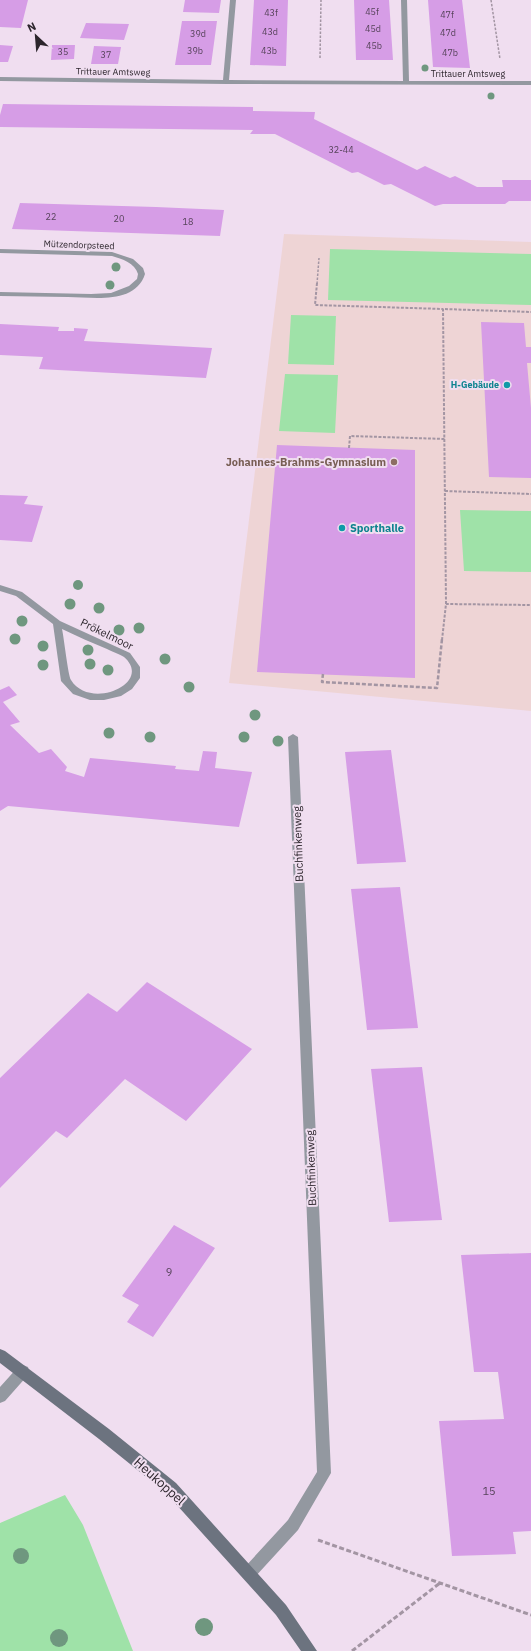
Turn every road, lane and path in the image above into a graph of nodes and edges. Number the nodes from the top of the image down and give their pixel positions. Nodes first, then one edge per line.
1 (233, 0) edge
2 (321, 0) edge
3 (404, 0) edge
4 (491, 0) edge
5 (0, 79) edge
6 (226, 82) junction
7 (319, 83) junction
8 (406, 83) junction
9 (504, 83) junction
10 (531, 83) edge
11 (0, 251) edge
12 (319, 258) dead end
13 (0, 294) edge
14 (443, 309) junction
15 (531, 312) edge
16 (445, 439) junction
17 (349, 448) dead end
18 (445, 491) junction
19 (531, 494) edge
20 (0, 588) edge
21 (446, 604) junction
22 (531, 605) edge
23 (57, 623) junction
24 (323, 674) dead end
25 (293, 737) dead end
26 (0, 1355) edge
27 (23, 1371) junction
28 (0, 1396) edge
29 (290, 1529) junction
30 (249, 1573) junction
31 (440, 1583) junction
32 (531, 1615) edge
33 (310, 1651) edge
34 (352, 1651) edge

1 - 6 street
2 - 7 path
3 - 8 street
4 - 9 path
5 - 6 street, Trittauer Amtsweg
6 - 7 street, Trittauer Amtsweg
7 - 8 street, Trittauer Amtsweg
8 - 9 street, Trittauer Amtsweg
9 - 10 street, Trittauer Amtsweg
11 - 13 street, Mützendorpsteed
12 - 14 path
14 - 15 path
14 - 16 path
16 - 17 path
16 - 18 path
18 - 19 path
18 - 21 path
20 - 23 street, Prökelmoor
21 - 22 path
21 - 24 path
23 - 23 street, Prökelmoor
25 - 29 street, Buchfinkenweg
26 - 27 street, Heukoppel
27 - 28 street
27 - 30 street, Heukoppel
29 - 30 street, Buchfinkenweg
29 - 31 path
30 - 33 street, Heukoppel
31 - 32 path
31 - 34 path

